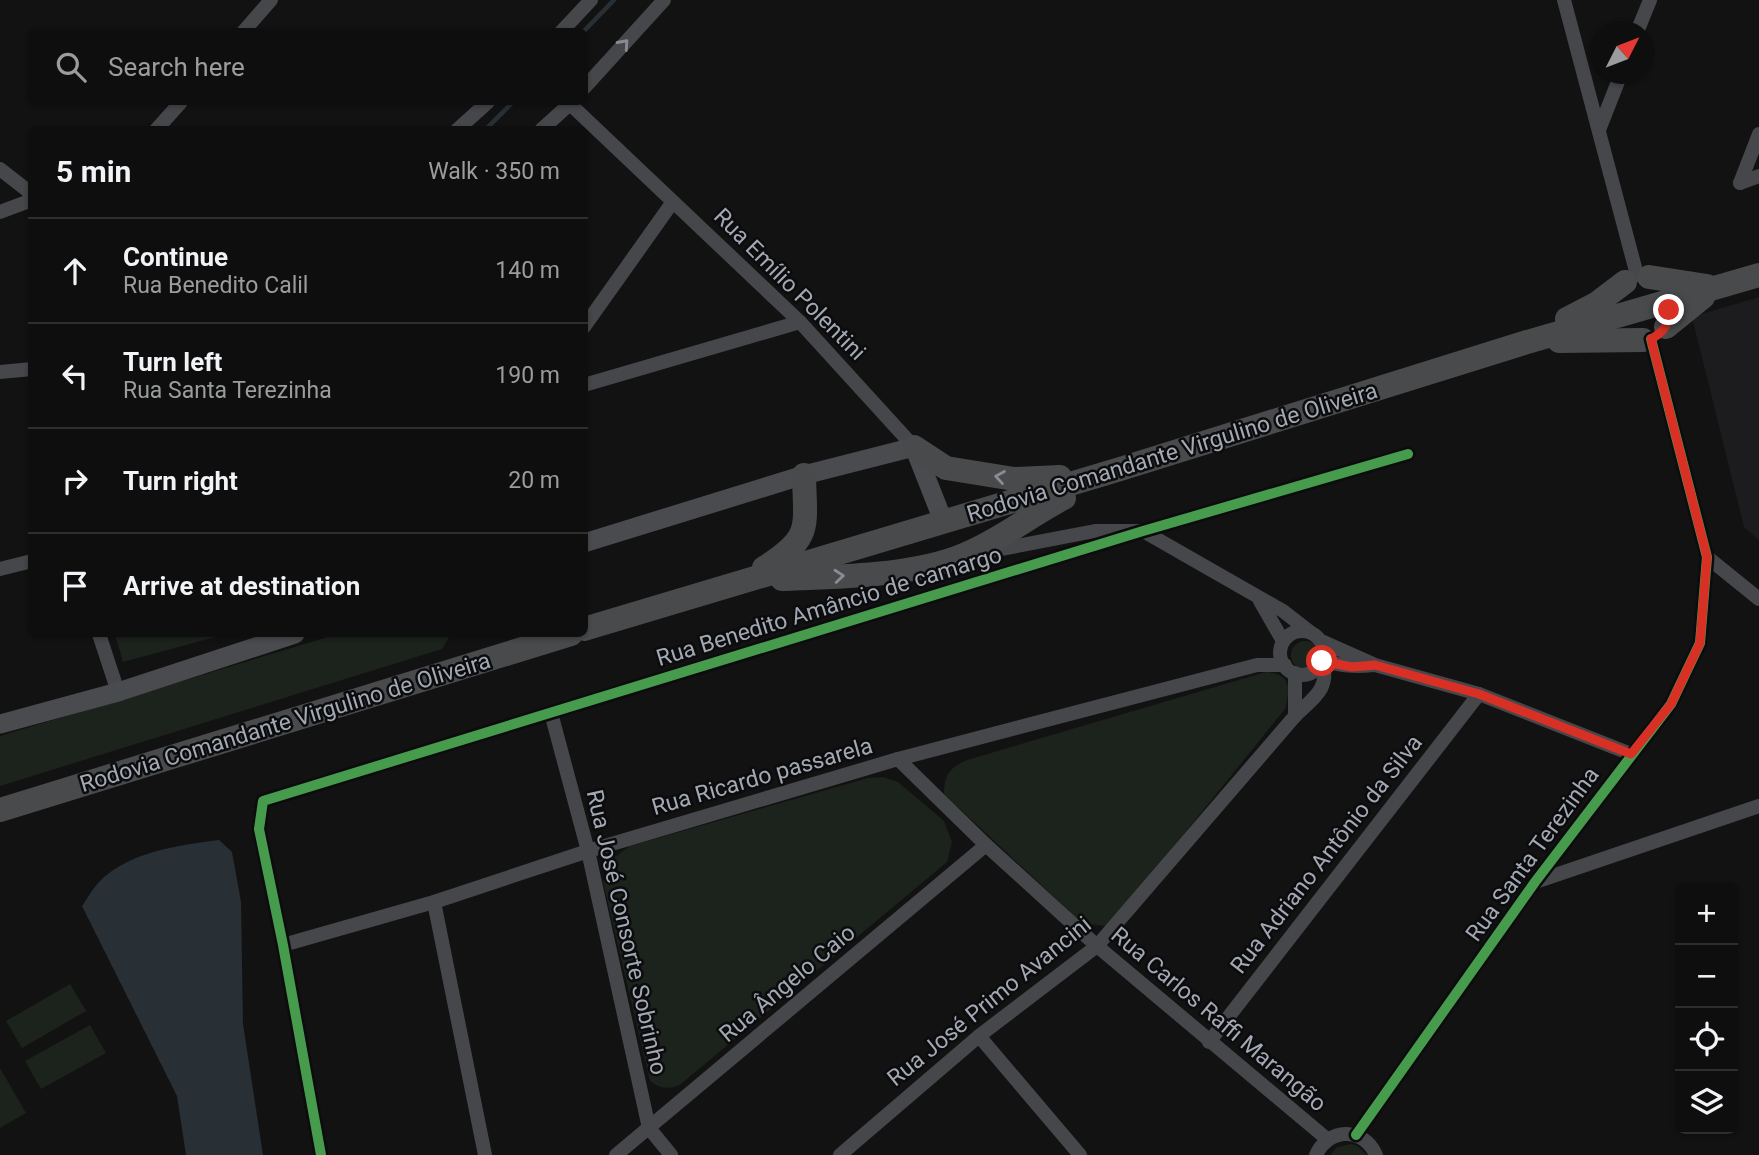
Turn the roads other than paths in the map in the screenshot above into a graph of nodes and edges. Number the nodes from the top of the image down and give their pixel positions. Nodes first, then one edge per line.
1 (271, 0) edge
2 (591, 0) edge
3 (664, 0) edge
4 (1564, 0) edge
5 (1650, 0) edge
6 (1641, 21) edge
7 (246, 28) edge
8 (565, 28) edge
9 (588, 84) edge
10 (1617, 84) edge
11 (178, 105) edge
12 (485, 105) edge
13 (569, 105) edge
14 (573, 105) edge
15 (160, 126) edge
16 (461, 126) edge
17 (545, 126) edge
18 (1599, 130) junction
19 (1759, 134) edge
20 (0, 169) edge
21 (1759, 176) edge
22 (28, 191) edge
23 (28, 202) edge
24 (672, 203) junction
25 (0, 212) edge
26 (1759, 275) edge
27 (1637, 278) junction
28 (1718, 287) junction
29 (1667, 302) junction
30 (1620, 314) junction
31 (588, 321) edge
32 (800, 322) junction
33 (1653, 335) junction
34 (1527, 342) junction
35 (28, 369) edge
36 (0, 372) edge
37 (588, 384) edge
38 (914, 447) junction
39 (1408, 454) dead end
40 (1116, 470) junction
41 (804, 475) junction
42 (944, 523) junction
43 (1143, 531) junction
44 (588, 542) edge
45 (957, 557) junction
46 (1707, 557) junction
47 (28, 562) edge
48 (0, 569) edge
49 (746, 579) junction
50 (1759, 598) edge
51 (1260, 599) junction
52 (588, 628) edge
53 (1315, 636) junction
54 (100, 637) edge
55 (271, 637) edge
56 (561, 637) edge
57 (1282, 643) junction
58 (1323, 661) junction
59 (1257, 664) junction
60 (1375, 665) junction
61 (1290, 669) junction
62 (118, 692) junction
63 (1479, 694) junction
64 (551, 713) junction
65 (1295, 716) junction
66 (0, 724) edge
67 (1631, 754) junction
68 (898, 759) junction
69 (57, 792) junction
70 (0, 804) edge
71 (1759, 806) edge
72 (0, 812) edge
73 (986, 845) junction
74 (588, 851) junction
75 (1535, 882) junction
76 (434, 902) junction
77 (283, 945) junction
78 (1097, 946) junction
79 (979, 1037) junction
80 (1209, 1042) junction
81 (649, 1128) junction
82 (1356, 1135) junction
83 (1327, 1139) junction
84 (1074, 1153) edge
85 (321, 1155) edge
86 (485, 1155) edge
87 (616, 1155) edge
88 (671, 1155) edge
89 (840, 1155) edge
90 (1316, 1155) edge
91 (1376, 1155) edge

1 - 7 street
2 - 8 street
9 -> 3 street
4 - 18 street
5 - 6 street
10 - 18 street
11 - 15 street
12 - 16 street
13 - 17 street
14 - 24 street, Rua Emílio Polentini
18 - 27 street
19 - 21 street
20 - 22 street
23 - 25 street
24 - 31 street
24 - 32 street, Rua Emílio Polentini
26 - 28 highway, Rodovia Comandante Virgulino de Oliveira
27 - 28 highway
27 - 29 street
27 - 30 street
27 - 34 highway
28 - 29 highway, Rodovia Comandante Virgulino de Oliveira
28 - 33 highway
29 - 30 highway, Rodovia Comandante Virgulino de Oliveira
29 - 33 street
30 - 33 street
30 - 34 highway, Rodovia Comandante Virgulino de Oliveira
32 - 37 street
32 - 38 street, Rua Emílio Polentini
33 - 34 highway
33 - 46 street, Rua Santa Terezinha
34 - 40 highway, Rodovia Comandante Virgulino de Oliveira
35 - 36 street
40 -> 38 highway
38 - 41 street
38 - 42 street, Rua Emílio Polentini
39 - 43 street, Rua Benedito Amâncio de camargo
40 - 42 highway, Rodovia Comandante Virgulino de Oliveira
40 - 45 highway
41 - 44 street
41 - 49 highway
42 - 45 highway
42 - 49 highway, Rodovia Comandante Virgulino de Oliveira
43 - 45 street
43 - 51 street
43 - 64 street, Rua Benedito Amâncio de camargo
49 -> 45 highway
46 - 50 street
46 - 67 street, Rua Santa Terezinha
47 - 48 street
49 - 52 highway, Rodovia Comandante Virgulino de Oliveira
51 - 53 street
51 - 57 street
53 - 57 street
53 - 58 street
53 - 60 street
54 - 62 street
55 - 62 street
56 - 69 highway, Rodovia Comandante Virgulino de Oliveira
57 - 59 street, Rua Ricardo passarela
57 - 61 street
58 - 60 street
58 - 61 street
58 - 65 street, Rua José Primo Avancini
59 - 61 street, Rua Ricardo passarela
59 - 68 street, Rua Ricardo passarela
60 - 63 street
61 - 65 street
62 - 66 street
63 - 67 street
63 - 80 street, Rua Adriano Antônio da Silva
64 - 74 street, Rua José Consorte Sobrinho
64 - 77 street, Rua Benedito Amâncio de camargo
65 - 78 street, Rua José Primo Avancini
67 - 75 street, Rua Santa Terezinha
68 - 73 street, Rua Carlos Raffi Marangão
68 - 74 street, Rua Ricardo passarela
69 - 70 highway
69 - 72 highway, Rodovia Comandante Virgulino de Oliveira
71 - 75 street
73 - 78 street, Rua Carlos Raffi Marangão
73 - 81 street, Rua Ângelo Caio
74 - 76 street, Rua Ricardo passarela
74 - 81 street, Rua José Consorte Sobrinho
75 - 82 street, Rua Santa Terezinha
76 - 77 street, Rua Ricardo passarela
76 - 86 street
77 - 85 street
78 - 79 street, Rua José Primo Avancini
78 - 80 street, Rua Carlos Raffi Marangão
79 - 84 street
79 - 89 street, Rua José Primo Avancini
80 - 83 street, Rua Carlos Raffi Marangão
81 - 87 street, Rua Ângelo Caio
81 - 88 street, Rua José Consorte Sobrinho
82 - 83 street
82 - 91 street
83 - 90 street

